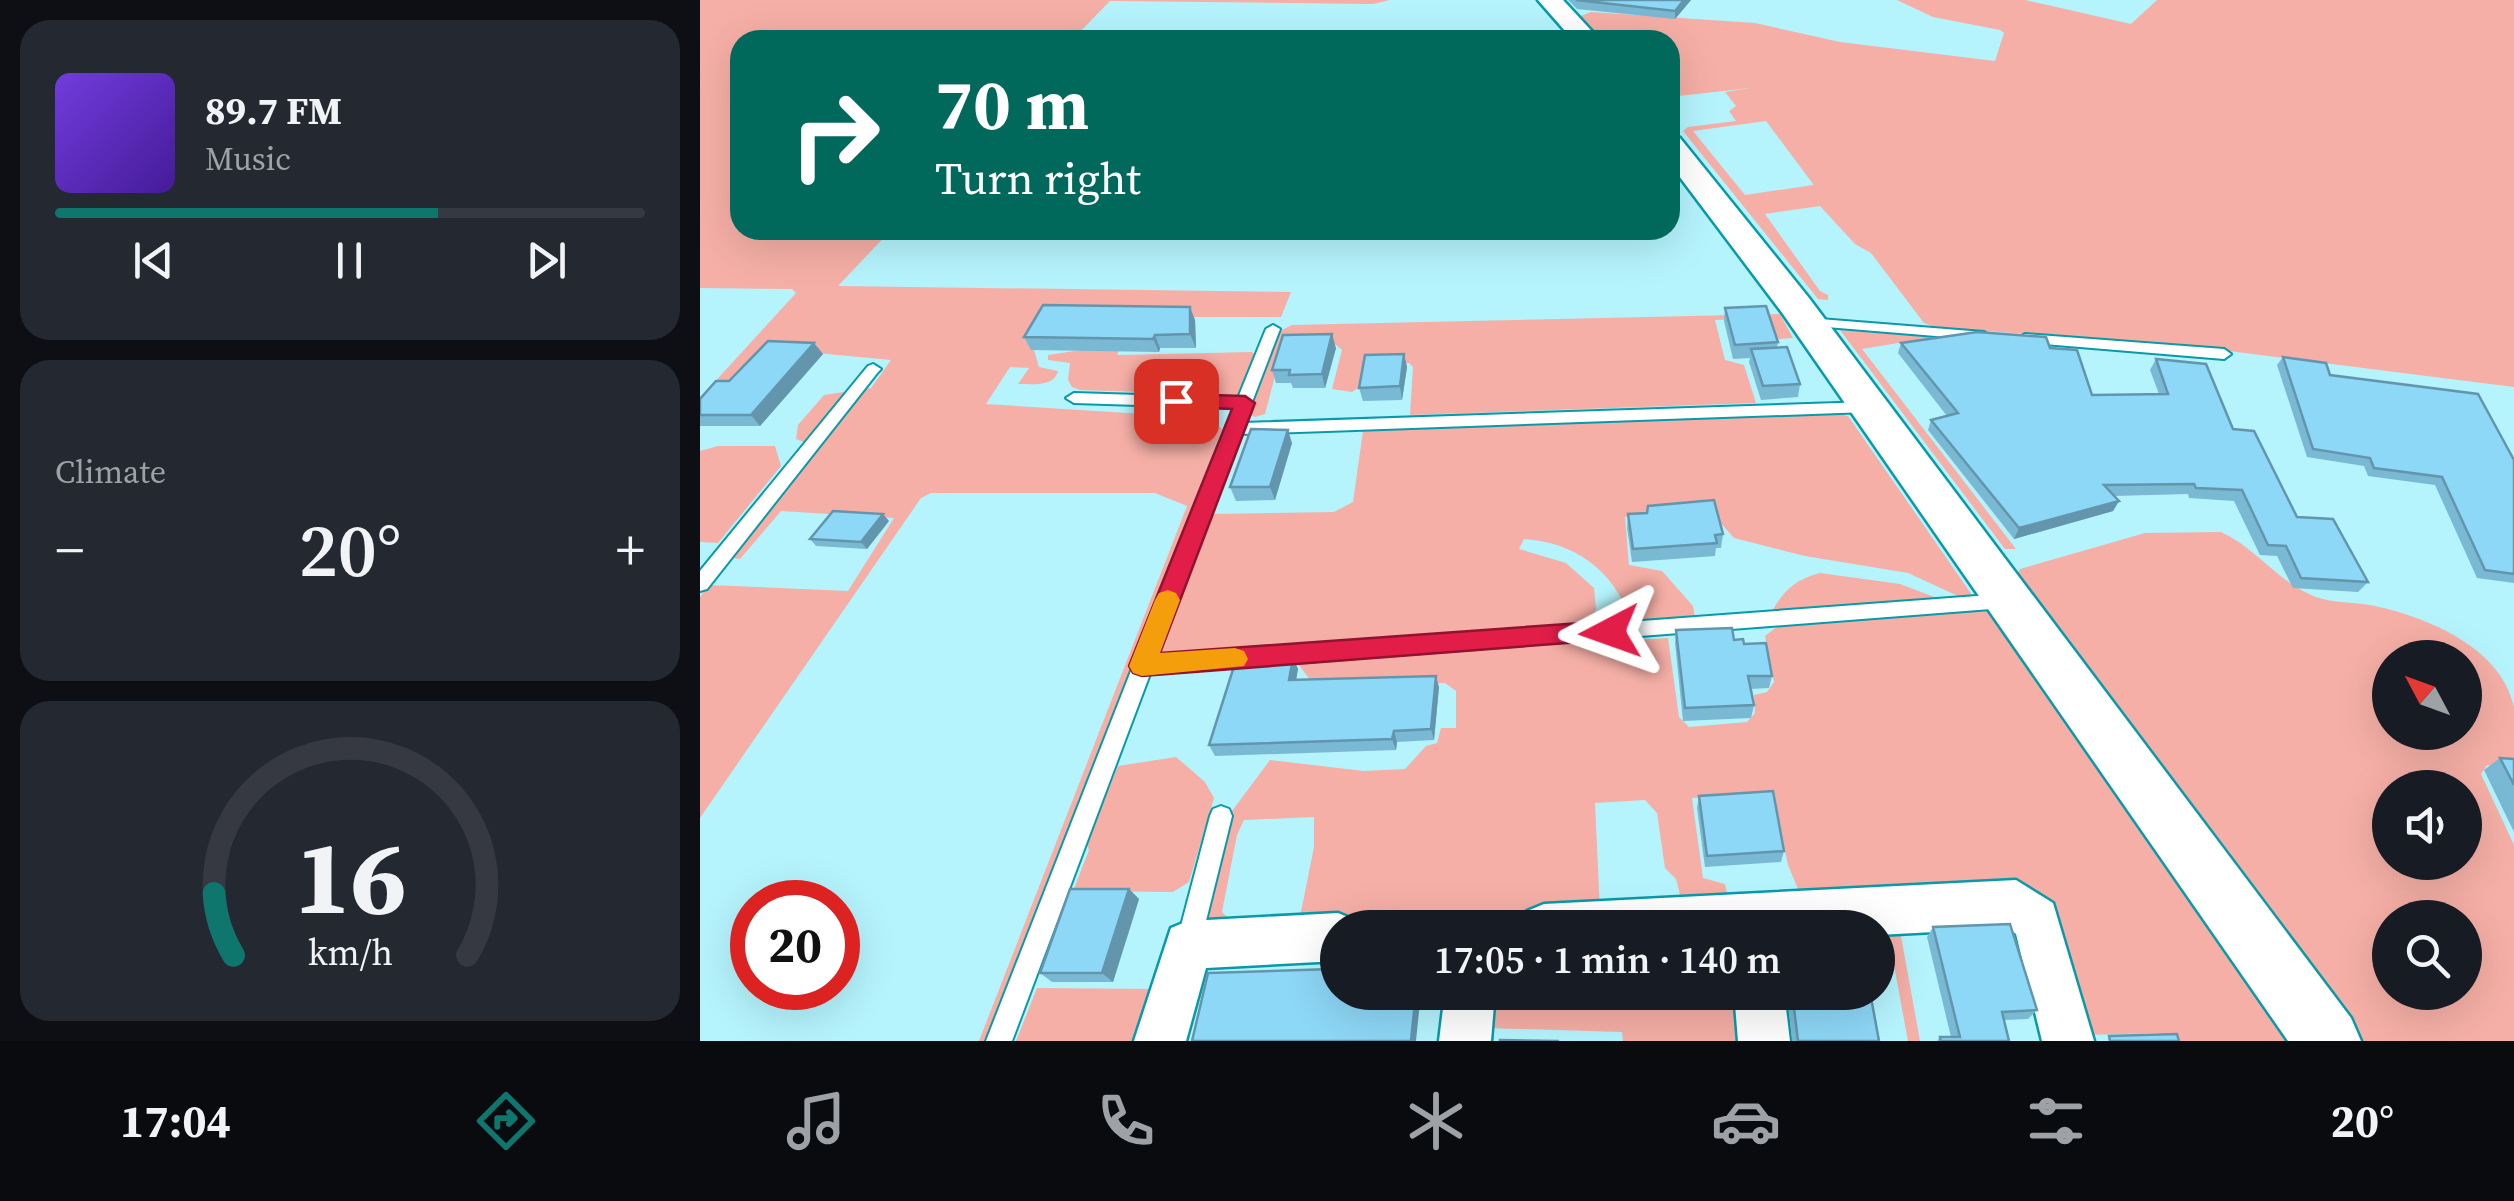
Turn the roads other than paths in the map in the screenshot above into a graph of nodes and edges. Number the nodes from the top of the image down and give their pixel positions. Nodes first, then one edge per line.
1 (1550, 0) edge
2 (1578, 30) edge
3 (1680, 157) edge
4 (1807, 322) junction
5 (1274, 330) dead end
6 (2224, 354) dead end
7 (873, 370) dead end
8 (1074, 398) dead end
9 (1245, 403) junction
10 (1868, 406) junction
11 (1234, 430) junction
12 (700, 584) edge
13 (2006, 600) junction
14 (1142, 666) junction
15 (1221, 816) dead end
16 (1895, 912) edge
17 (1320, 939) edge
18 (1188, 944) junction
19 (1469, 1010) edge
20 (1761, 1010) edge
21 (999, 1041) edge
22 (1160, 1041) edge
23 (1466, 1041) edge
24 (1764, 1041) edge
25 (2068, 1041) edge
26 (2328, 1041) edge

1 - 2 street
3 - 4 street
4 - 6 lane
4 - 10 street
5 - 9 lane
7 - 12 lane
8 - 9 lane
9 - 11 lane
10 - 11 lane
10 - 13 street
11 - 14 lane
13 - 14 lane
13 - 26 street
14 - 21 lane
15 - 18 lane
16 - 25 street
17 - 18 street
18 - 22 street
19 - 23 street
20 - 24 street

